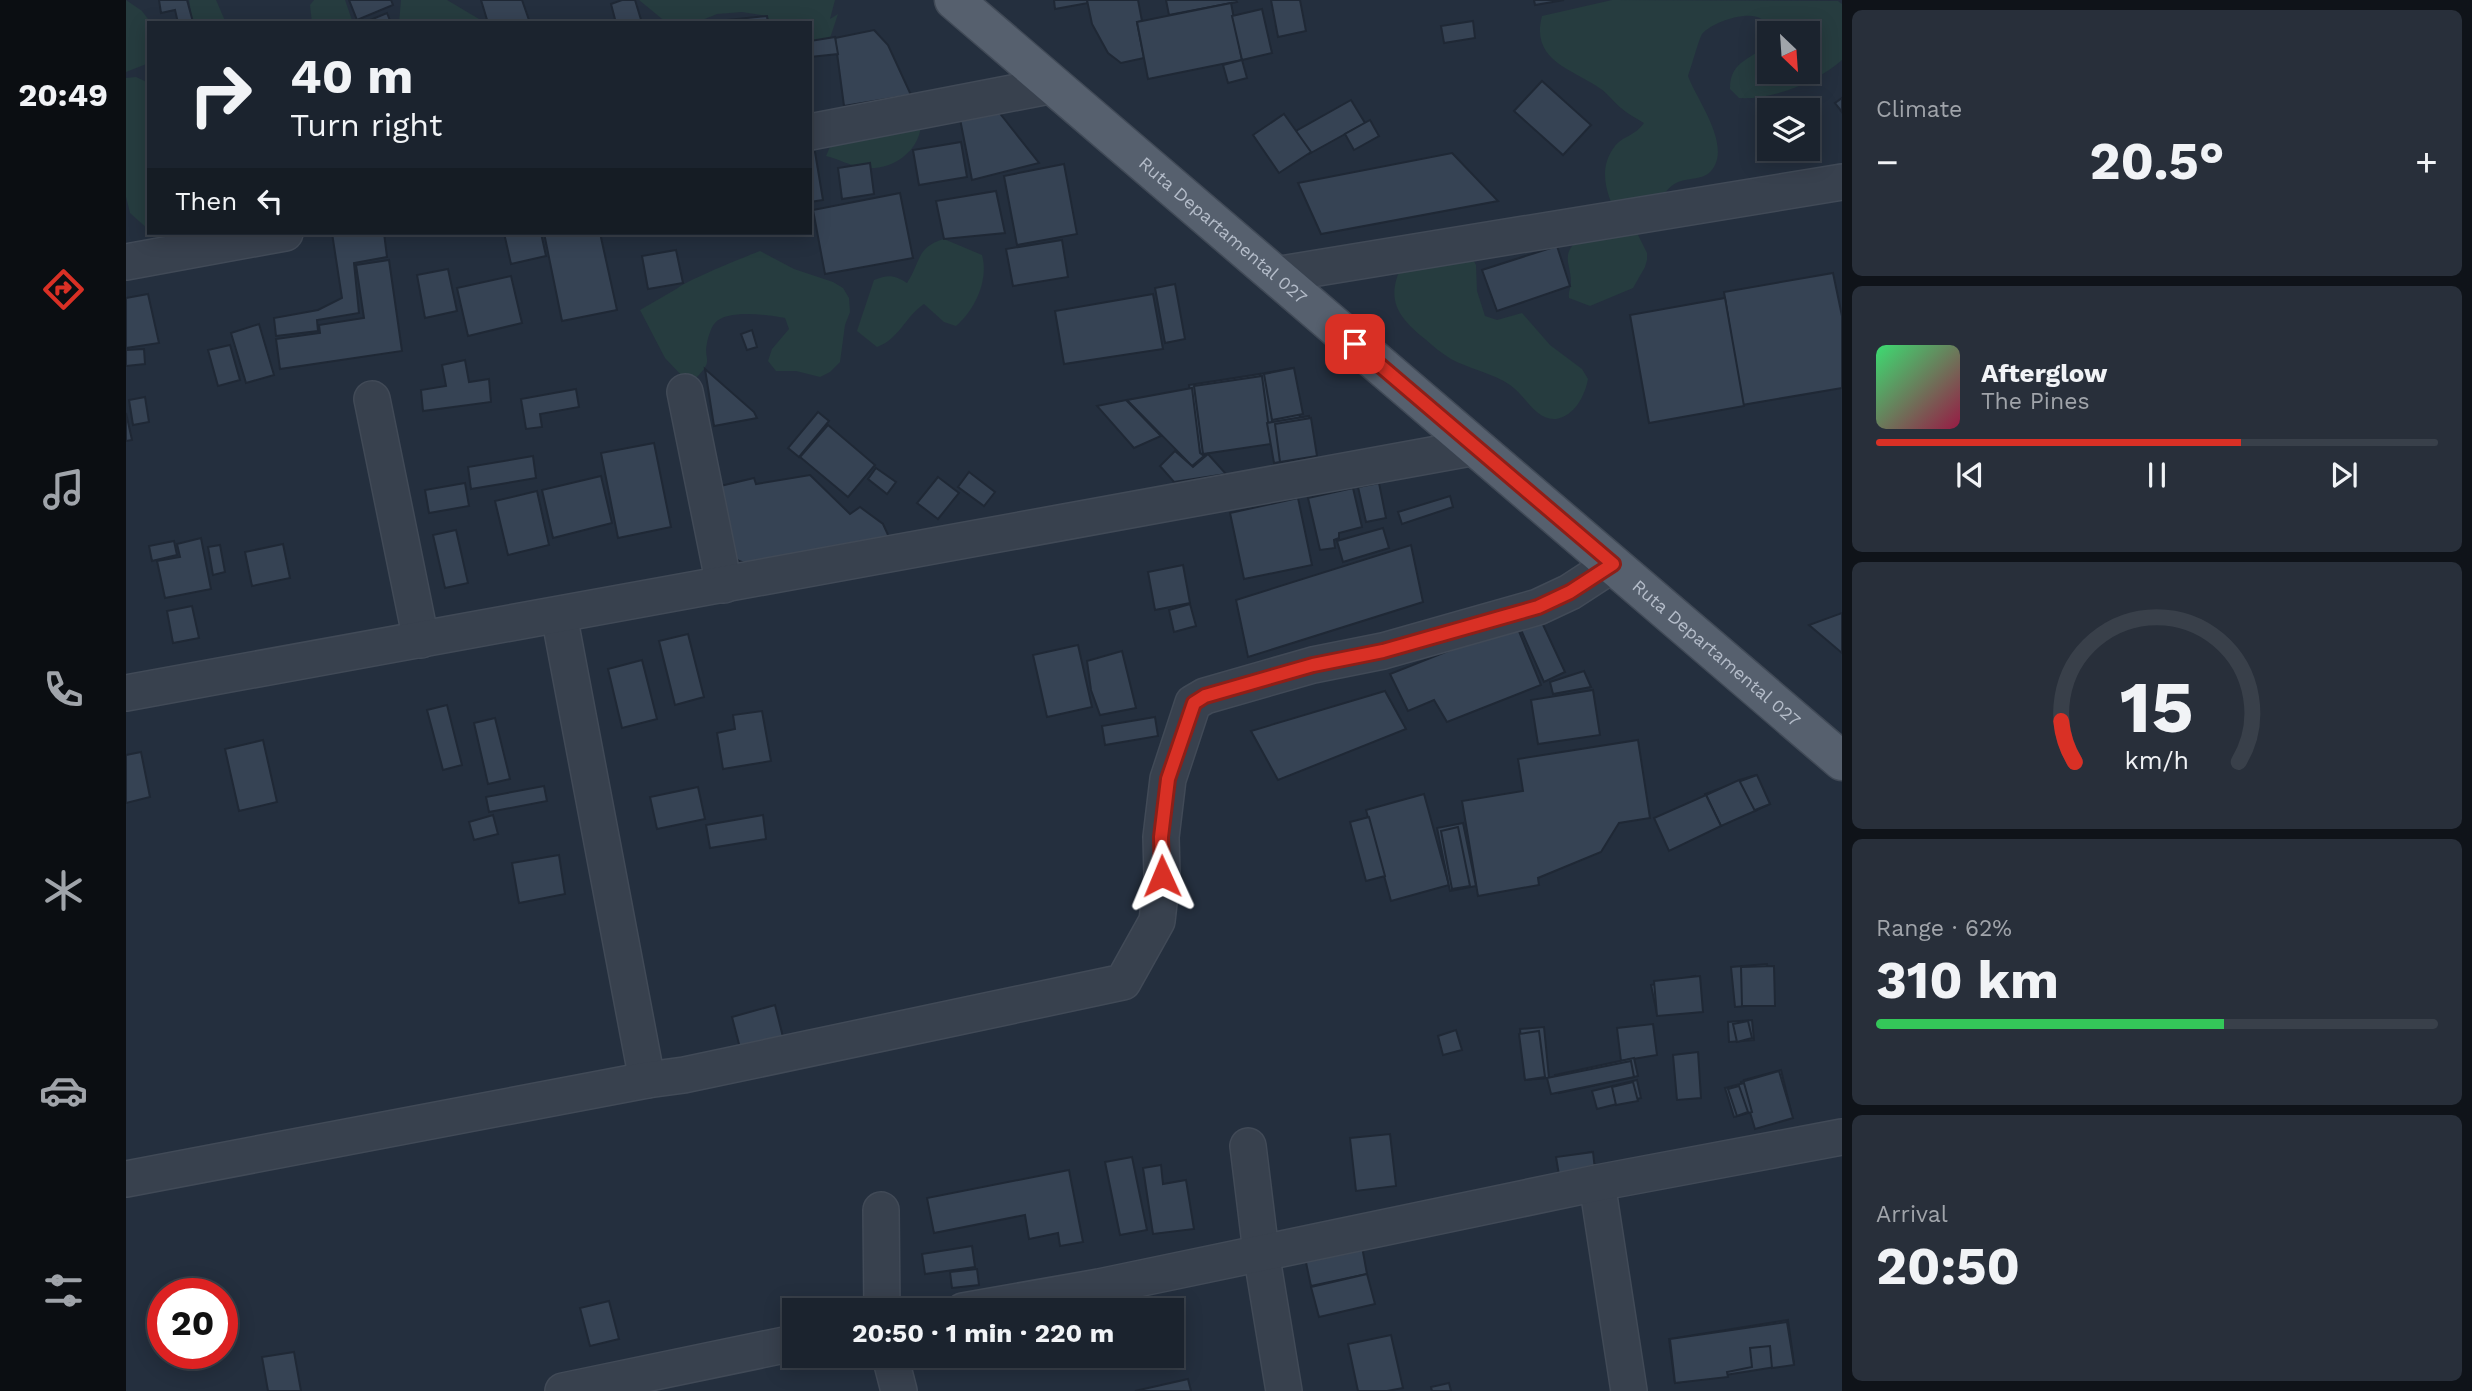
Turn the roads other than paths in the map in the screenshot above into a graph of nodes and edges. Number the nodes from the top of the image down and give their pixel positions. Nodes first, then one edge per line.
1 (954, 0) edge
2 (1054, 85) junction
3 (812, 132) edge
4 (1842, 182) edge
5 (274, 235) edge
6 (126, 262) edge
7 (1275, 275) junction
8 (685, 392) dead end
9 (372, 399) dead end
10 (1476, 447) junction
11 (1613, 564) junction
12 (724, 585) junction
13 (559, 615) junction
14 (421, 640) junction
15 (126, 693) edge
16 (1842, 761) edge
17 (647, 1080) junction
18 (1842, 1137) edge
19 (1248, 1146) dead end
20 (126, 1180) edge
21 (1597, 1182) junction
22 (881, 1210) dead end
23 (1261, 1252) junction
24 (882, 1298) edge
25 (1037, 1298) edge
26 (782, 1345) edge
27 (893, 1368) edge
28 (563, 1391) edge
29 (899, 1391) edge
30 (1284, 1391) edge
31 (1629, 1391) edge

1 - 2 main road, Ruta Departamental 027
2 - 3 street
2 - 7 main road, Ruta Departamental 027
4 - 7 street
5 - 6 street
7 - 10 main road, Ruta Departamental 027
8 - 12 street
9 - 14 street
10 - 11 main road, Ruta Departamental 027
10 - 12 street
11 - 16 main road, Ruta Departamental 027
11 - 17 street
12 - 13 street
13 - 14 street
13 - 17 street
14 - 15 street
17 - 20 street
18 - 21 street
19 - 23 street
21 - 23 street
21 - 31 street
22 - 24 street
23 - 25 street
23 - 30 street
26 - 28 street
27 - 29 street

